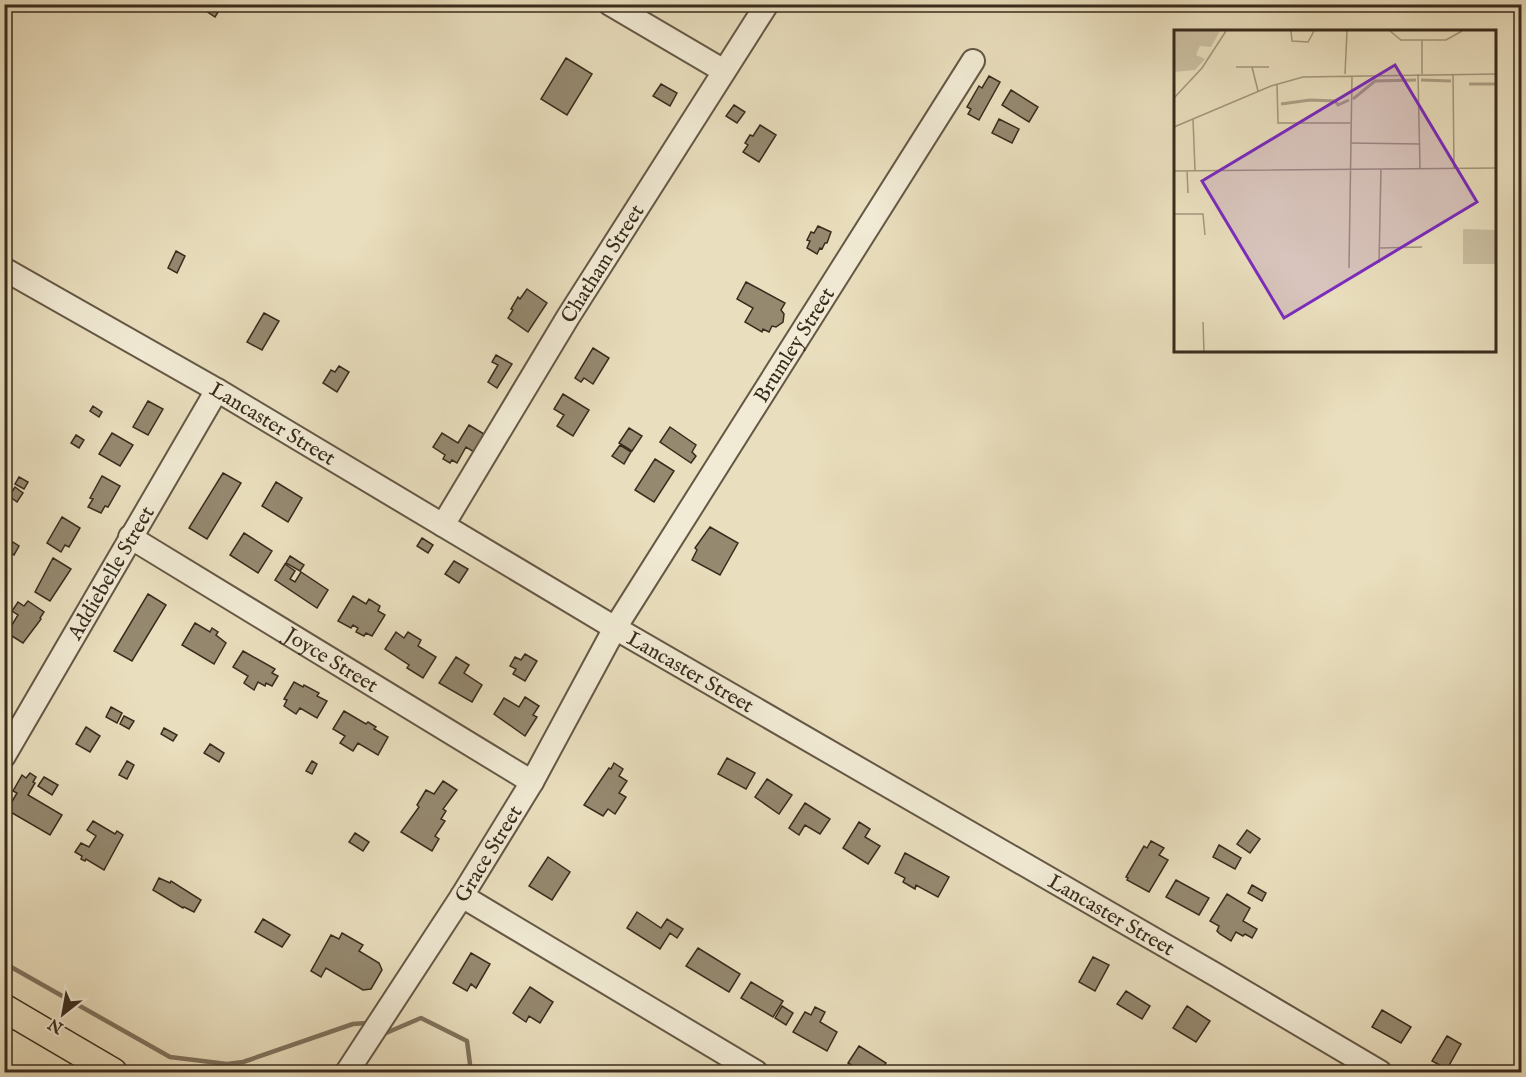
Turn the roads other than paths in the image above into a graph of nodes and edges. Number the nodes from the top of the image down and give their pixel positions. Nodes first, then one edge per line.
1 (610, 4) edge
2 (767, 4) edge
3 (973, 61) dead end
4 (724, 70) junction
5 (8, 278) edge
6 (216, 390) junction
7 (443, 525) junction
8 (130, 537) junction
9 (615, 628) junction
10 (4, 756) edge
11 (532, 782) junction
12 (462, 896) junction
13 (4, 1008) edge
14 (113, 1072) edge
15 (347, 1072) edge
16 (756, 1072) edge
17 (1380, 1072) edge

1 - 4 street
2 - 4 street, Chatham Street
3 - 9 street, Brumley Street
4 - 7 street, Chatham Street
5 - 6 street, Lancaster Street
6 - 7 street, Lancaster Street
6 - 8 street, Addiebelle Street
7 - 9 street, Lancaster Street
8 - 10 street, Addiebelle Street
8 - 11 street, Joyce Street
9 - 11 street, Grace Street
9 - 17 street, Lancaster Street
11 - 12 street, Grace Street
12 - 15 street, Grace Street
12 - 16 street
13 - 14 main road

